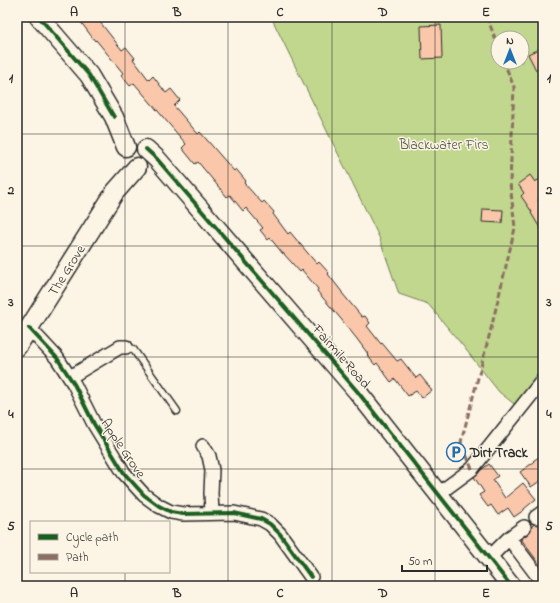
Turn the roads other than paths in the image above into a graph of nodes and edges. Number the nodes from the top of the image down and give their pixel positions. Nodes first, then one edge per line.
1 (39, 17) edge
2 (136, 155) junction
3 (29, 328) junction
4 (17, 347) edge
5 (126, 347) joint
6 (70, 377) junction
7 (543, 380) edge
8 (177, 411) dead end
9 (203, 446) dead end
10 (438, 494) junction
11 (212, 513) junction
12 (524, 527) dead end
13 (509, 538) junction
14 (489, 558) junction
15 (311, 577) dead end
16 (543, 583) edge
17 (511, 586) edge

1 - 2 main road
2 - 3 main road, The Grove
2 - 10 main road, Fairmile Road
3 - 4 main road, The Grove
3 - 6 street, Apple Grove
5 - 6 street
5 - 8 lane
6 - 11 street, Apple Grove
7 - 10 street
9 - 11 street
10 - 14 main road, Fairmile Road
11 - 15 street, Apple Grove
12 - 13 street
13 - 14 street
13 - 16 street
14 - 17 main road, Fairmile Road

